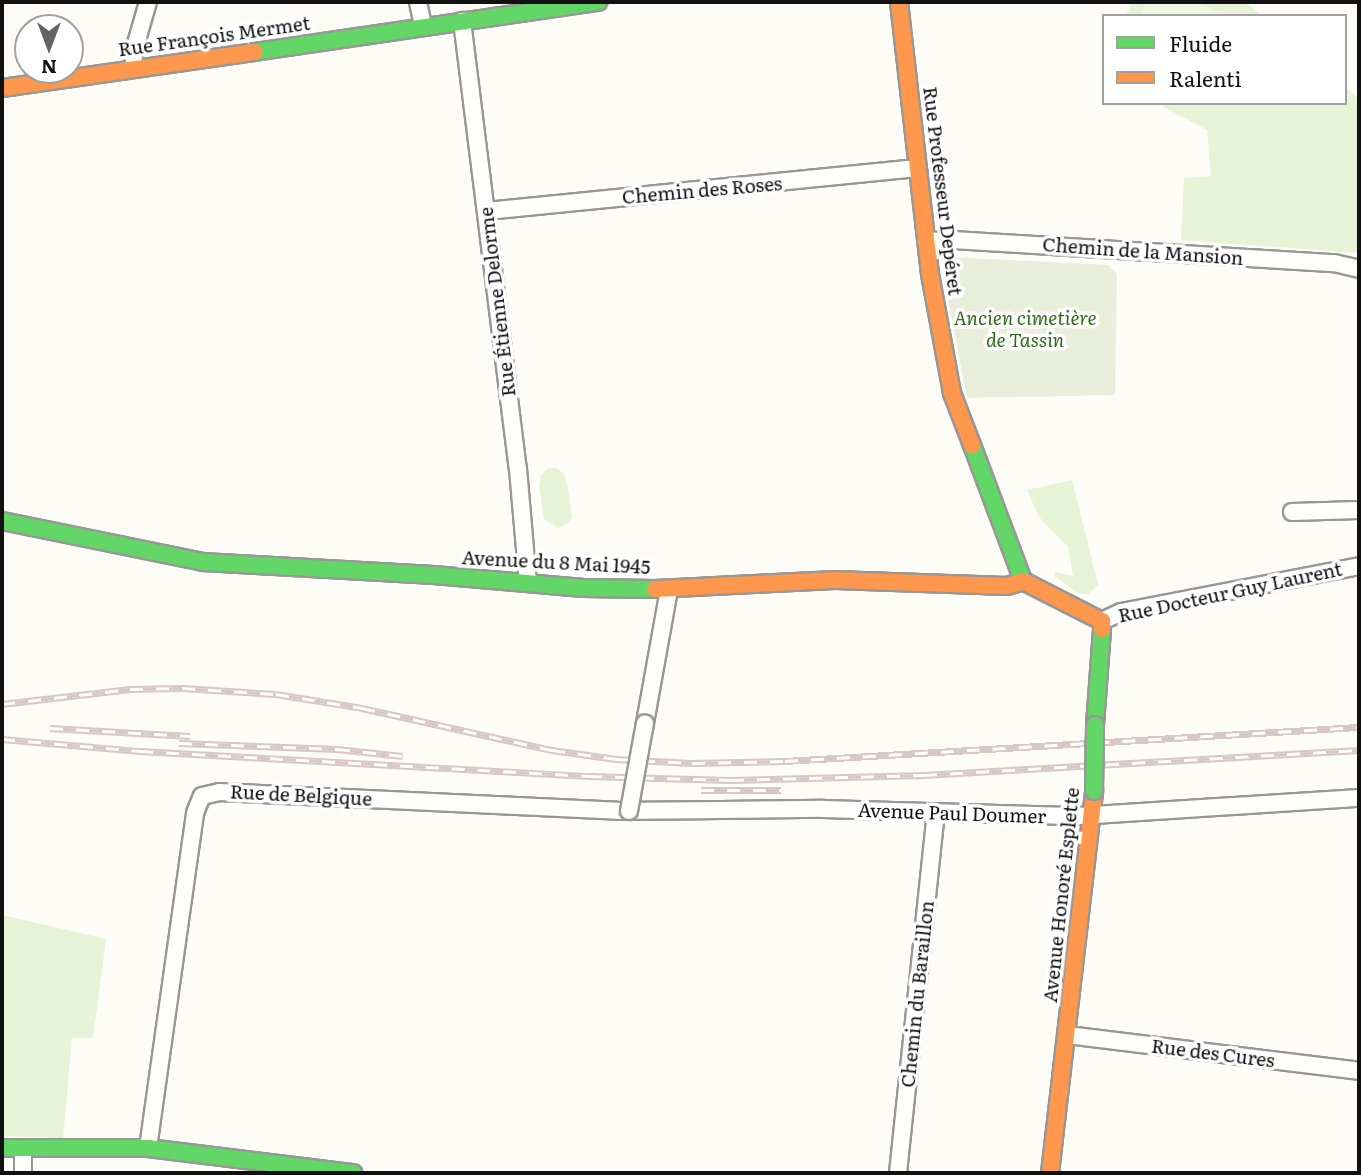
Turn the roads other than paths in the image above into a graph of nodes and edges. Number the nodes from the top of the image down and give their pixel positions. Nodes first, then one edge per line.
1 (148, 2) edge
2 (418, 2) edge
3 (598, 2) edge
4 (898, 2) edge
5 (462, 21) junction
6 (423, 26) junction
7 (135, 68) junction
8 (2, 88) edge
9 (917, 168) junction
10 (486, 211) junction
11 (926, 241) junction
12 (1359, 269) edge
13 (1359, 510) edge
14 (1292, 512) dead end
15 (2, 521) edge
16 (1359, 566) edge
17 (1023, 581) junction
18 (528, 583) junction
19 (669, 589) junction
20 (1102, 621) junction
21 (1359, 797) edge
22 (629, 811) junction
23 (936, 814) junction
24 (1093, 815) junction
25 (1067, 1035) junction
26 (1359, 1071) edge
27 (2, 1148) edge
28 (148, 1148) junction
29 (23, 1149) junction
30 (218, 1166) edge
31 (324, 1172) edge
32 (23, 1173) edge
33 (353, 1173) edge
34 (898, 1173) edge
35 (1050, 1173) edge

1 - 7 street
2 - 6 street
3 - 5 street, Rue François Mermet
4 - 9 street, Rue Professeur Depéret
5 - 6 street, Rue François Mermet
5 - 10 street, Rue Étienne Delorme
6 - 7 street, Rue François Mermet
7 - 8 street, Rue François Mermet
9 - 10 street, Chemin des Roses
9 - 11 street, Rue Professeur Depéret
10 - 18 street, Rue Étienne Delorme
11 - 12 street, Chemin de la Mansion
11 - 17 street, Rue Professeur Depéret
13 - 14 street
15 - 18 street, Avenue du 8 Mai 1945
16 - 20 street, Rue Docteur Guy Laurent
17 - 19 street, Avenue du 8 Mai 1945
17 - 20 street
18 - 19 street, Avenue du 8 Mai 1945
19 - 22 street, bridge
20 - 24 street, Avenue Honoré Esplette, bridge
21 - 24 street, Avenue Paul Doumer
22 - 23 street, Avenue Paul Doumer
22 - 28 street, Rue de Belgique
23 - 24 street, Avenue Paul Doumer
23 - 34 street, Chemin du Baraillon
24 - 25 street, Avenue Honoré Esplette
25 - 26 street, Rue des Cures
25 - 35 street, Avenue Honoré Esplette
27 - 29 street
28 - 29 street
28 - 30 street
29 - 32 street
30 - 31 street
31 - 33 street

